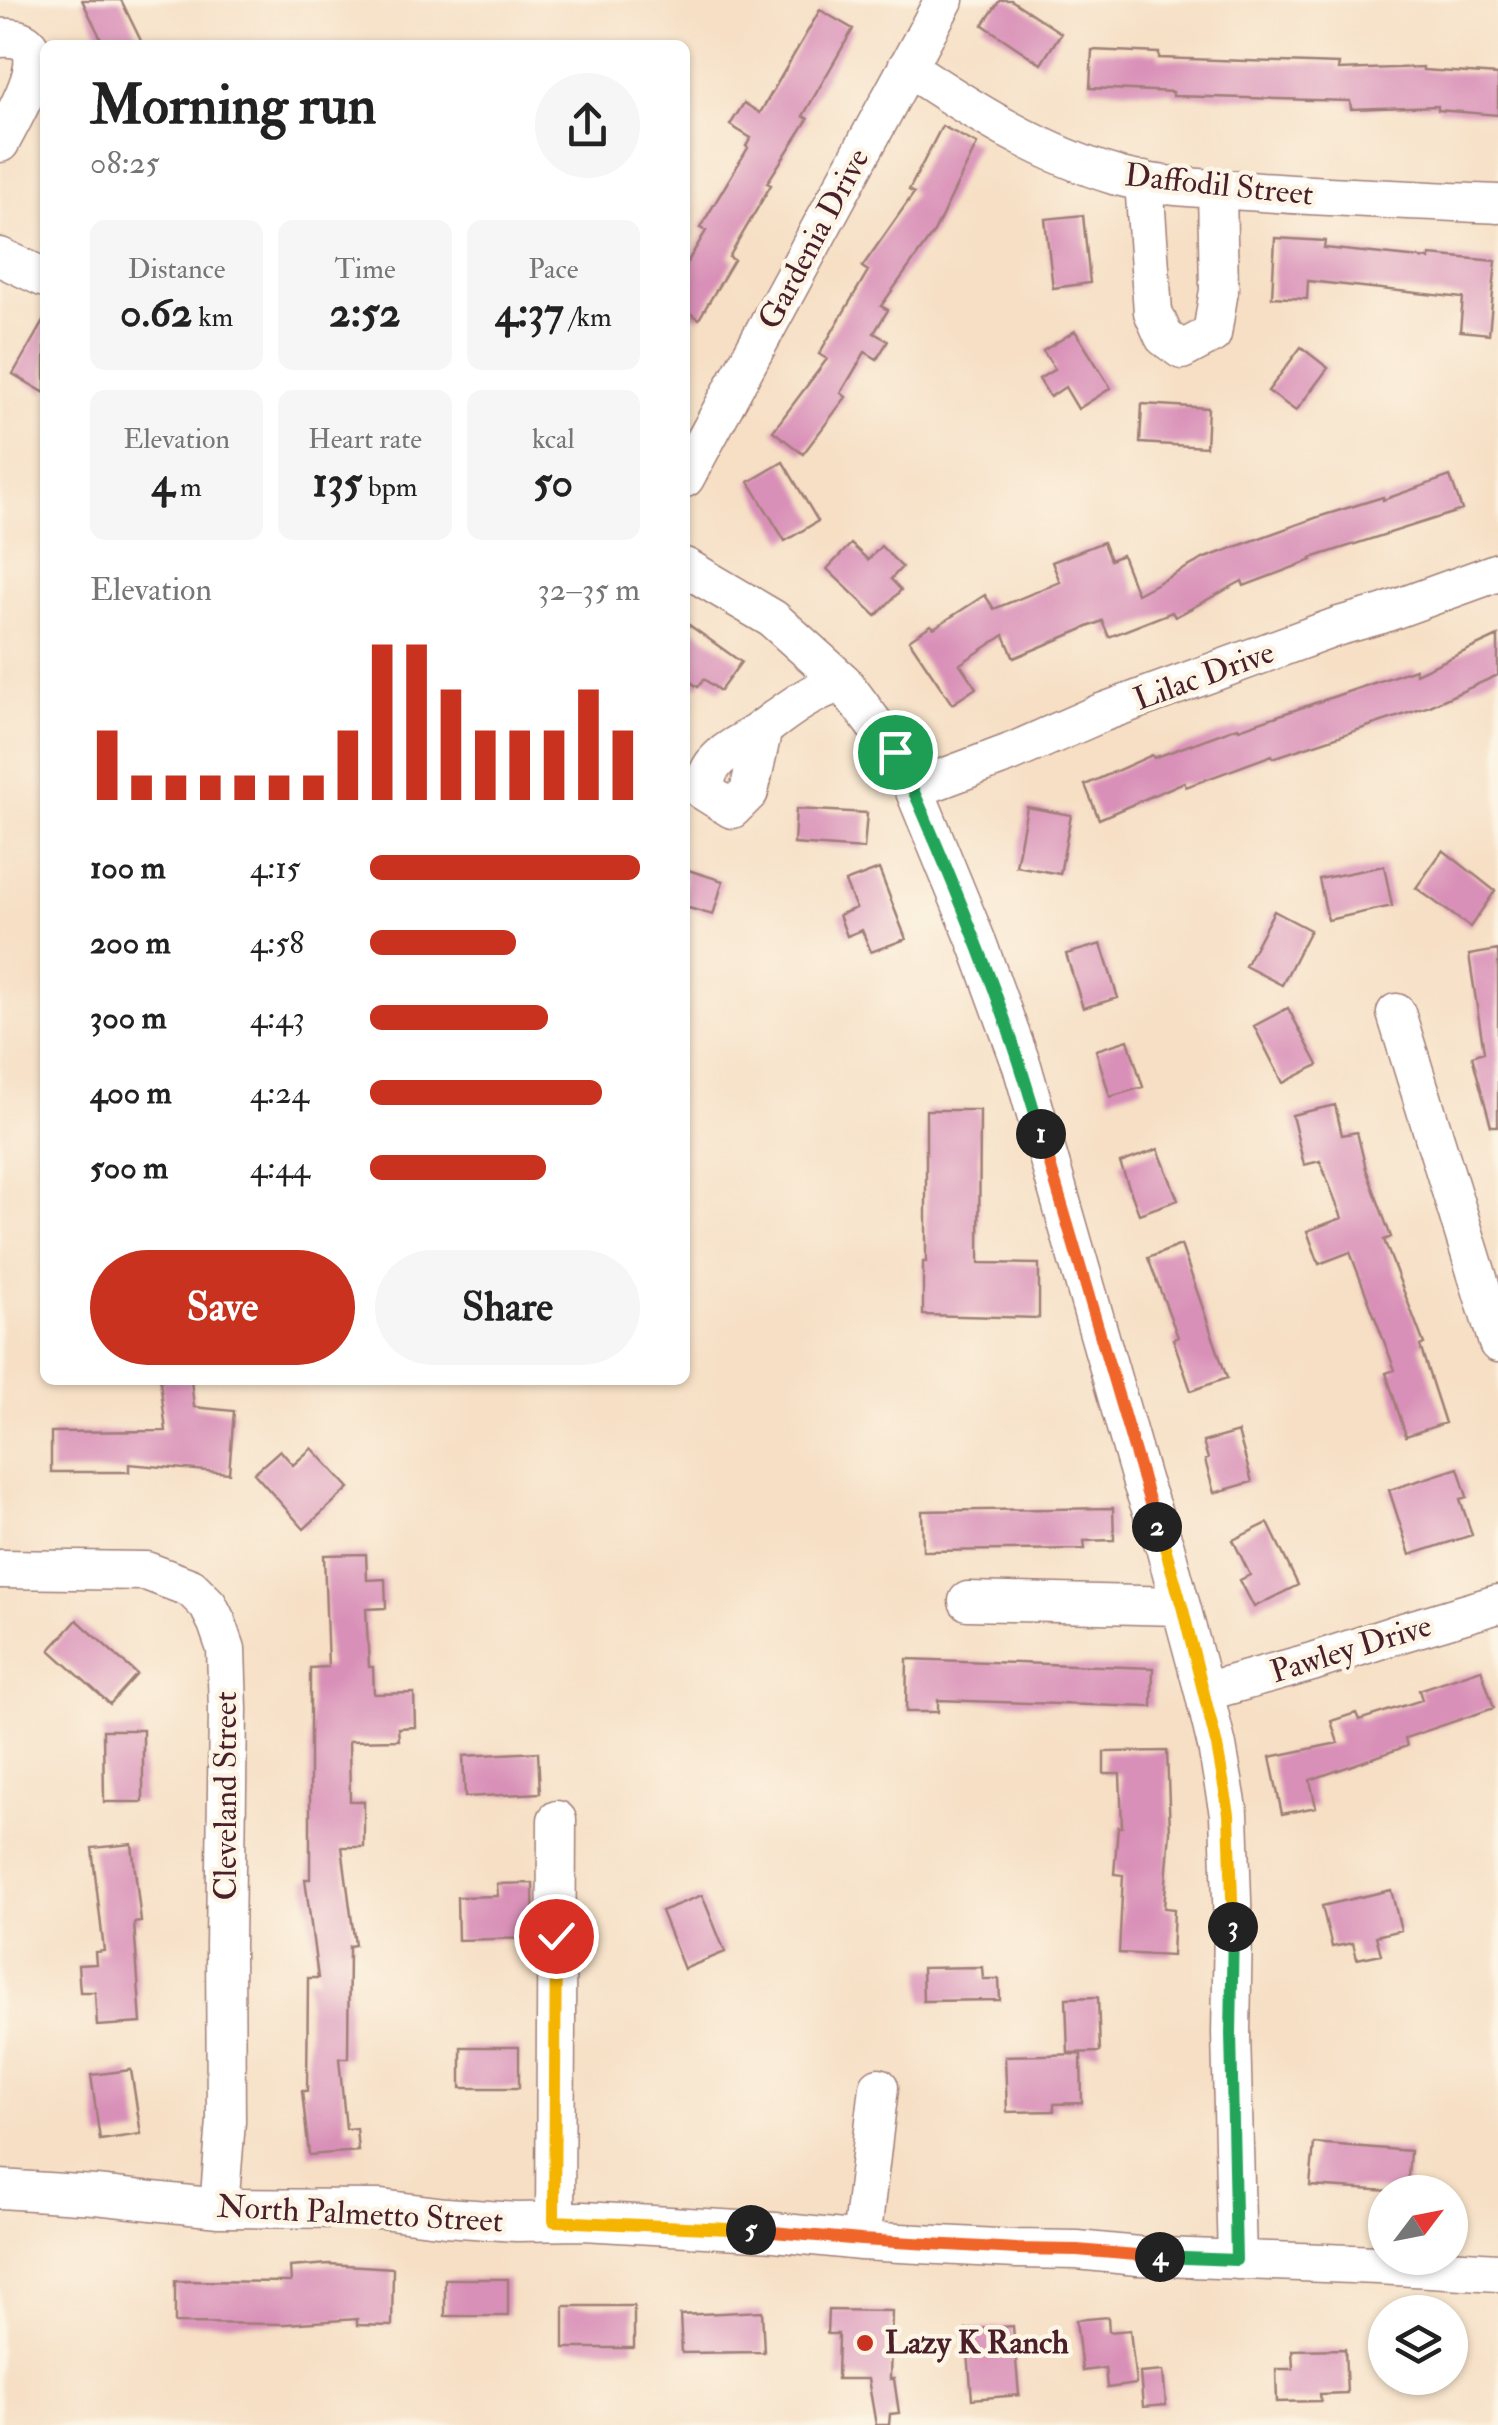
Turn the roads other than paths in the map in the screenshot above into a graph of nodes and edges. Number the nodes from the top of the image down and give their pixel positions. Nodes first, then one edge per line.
1 (944, 0) edge
2 (0, 38) edge
3 (908, 67) junction
4 (0, 144) edge
5 (1144, 180) junction
6 (1217, 189) junction
7 (1498, 204) edge
8 (0, 256) edge
9 (40, 276) edge
10 (690, 469) edge
11 (690, 570) edge
12 (1498, 572) edge
13 (843, 682) junction
14 (763, 728) dead end
15 (914, 789) junction
16 (1396, 1013) dead end
17 (1498, 1343) edge
18 (0, 1569) edge
19 (968, 1601) dead end
20 (1498, 1604) edge
21 (1182, 1606) junction
22 (1204, 1692) junction
23 (558, 1820) dead end
24 (879, 2087) dead end
25 (0, 2189) edge
26 (219, 2208) junction
27 (554, 2221) junction
28 (861, 2240) junction
29 (1236, 2260) junction
30 (1498, 2272) edge

1 - 3 street, Gardenia Drive
2 - 4 street
3 - 5 street, Daffodil Street
3 - 10 street, Gardenia Drive
5 - 6 street, Daffodil Street
5 - 6 street
6 - 7 street, Daffodil Street
8 - 9 street
11 - 13 street
12 - 15 street, Lilac Drive
13 - 14 street
13 - 15 street
15 - 21 street
16 - 17 street
18 - 26 street, Cleveland Street
19 - 21 street
20 - 22 street, Pawley Drive
21 - 22 street
22 - 29 street
23 - 27 street
24 - 28 street
25 - 26 street, North Palmetto Street
26 - 27 street, North Palmetto Street
27 - 28 street, North Palmetto Street
28 - 29 street, North Palmetto Street
29 - 30 street, North Palmetto Street

